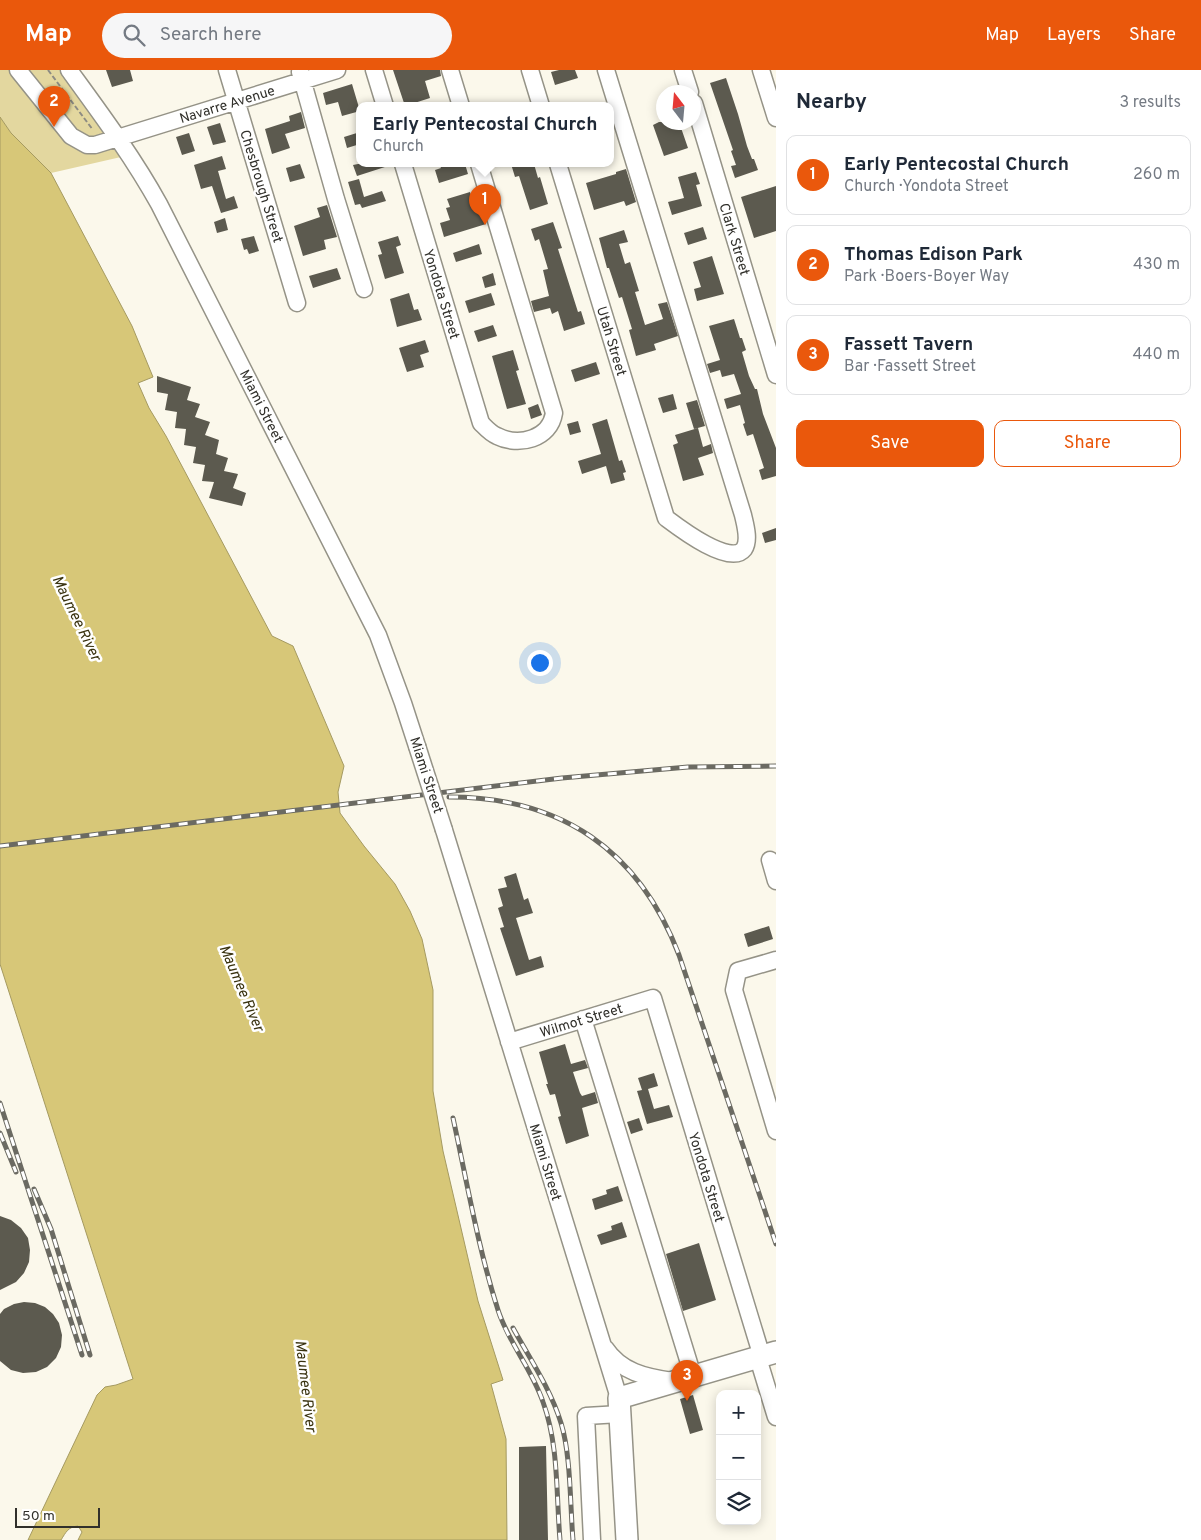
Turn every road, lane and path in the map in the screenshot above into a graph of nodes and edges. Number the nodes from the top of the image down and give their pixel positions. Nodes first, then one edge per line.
1 (18, 70) edge
2 (48, 70) edge
3 (68, 70) edge
4 (227, 70) edge
5 (337, 70) edge
6 (374, 70) edge
7 (450, 70) edge
8 (530, 70) edge
9 (606, 70) edge
10 (683, 70) edge
11 (761, 70) edge
12 (301, 75) edge
13 (688, 85) edge
14 (236, 101) junction
15 (384, 102) edge
16 (460, 102) edge
17 (540, 102) edge
18 (776, 118) edge
19 (701, 126) edge
20 (94, 132) dead end
21 (118, 138) junction
22 (404, 167) edge
23 (480, 167) edge
24 (559, 167) edge
25 (364, 289) dead end
26 (297, 303) dead end
27 (776, 375) edge
28 (770, 860) dead end
29 (776, 880) edge
30 (776, 960) edge
31 (653, 998) joint
32 (583, 1019) junction
33 (509, 1042) junction
34 (776, 1131) edge
35 (602, 1343) junction
36 (765, 1356) edge
37 (685, 1379) junction
38 (619, 1406) junction
39 (776, 1417) edge
40 (592, 1534) edge
41 (627, 1540) edge

1 - 21 street, Navarre Avenue
2 - 20 path
3 - 21 street, Miami Street
4 - 14 street, Chesbrough Street
5 - 12 street, Navarre Avenue
6 - 15 street
7 - 16 street
8 - 17 street
9 - 24 street, Utah Street
10 - 13 street
11 - 18 street
12 - 14 street, Navarre Avenue
12 - 25 street
14 - 21 street, Navarre Avenue
14 - 26 street, Chesbrough Street
19 - 27 street, Clark Street
21 - 33 street, Miami Street, bridge
22 - 23 street, Yondota Street
28 - 29 street
30 - 34 street
31 - 32 street, Wilmot Street
31 - 36 street, Yondota Street
32 - 33 street, Wilmot Street
32 - 37 street
33 - 35 street, Miami Street
35 - 37 street
35 - 38 street, Miami Street
36 - 37 main road
36 - 39 street, Yondota Street
37 - 38 main road
38 - 40 street
38 - 41 main road, Miami Street

